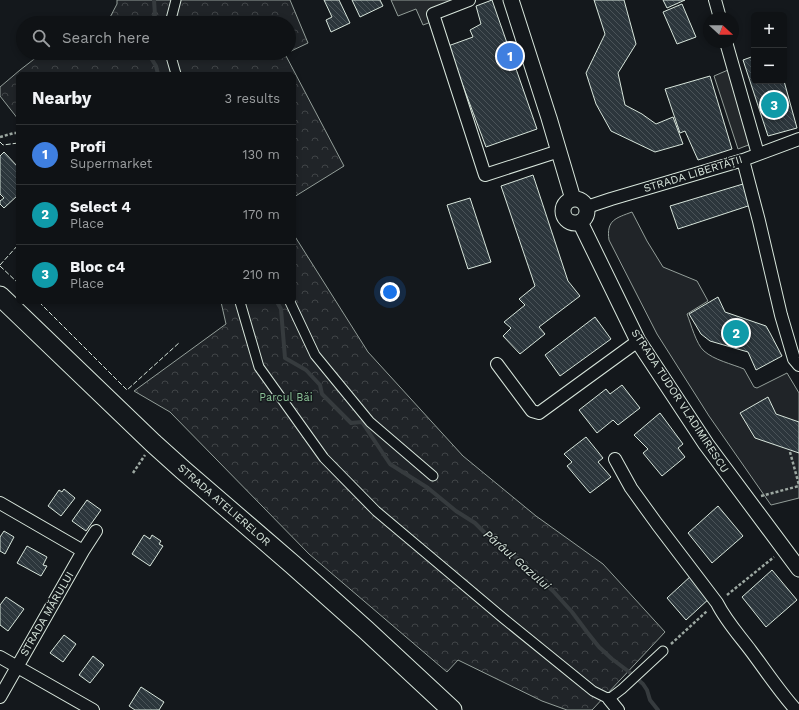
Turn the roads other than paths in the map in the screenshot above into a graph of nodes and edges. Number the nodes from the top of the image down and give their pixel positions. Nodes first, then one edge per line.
1 (176, 0) edge
2 (469, 0) edge
3 (511, 0) edge
4 (715, 0) edge
5 (718, 12) edge
6 (172, 16) edge
7 (728, 48) edge
8 (172, 60) edge
9 (175, 72) edge
10 (799, 139) edge
11 (558, 151) junction
12 (758, 154) junction
13 (743, 160) junction
14 (573, 199) junction
15 (587, 207) junction
16 (580, 222) junction
17 (0, 296) edge
18 (241, 304) edge
19 (291, 304) edge
20 (638, 341) junction
21 (497, 364) dead end
22 (799, 366) edge
23 (615, 459) dead end
24 (433, 476) dead end
25 (0, 503) edge
26 (96, 531) dead end
27 (83, 551) junction
28 (799, 569) edge
29 (663, 651) road end
30 (0, 657) edge
31 (17, 666) junction
32 (0, 697) edge
33 (609, 698) junction
34 (93, 710) edge
35 (452, 710) edge
36 (618, 710) edge
37 (796, 710) edge

1 - 6 street
2 - 11 street
3 - 11 street
4 - 5 street
7 - 12 street
8 - 9 street
10 - 12 street, STRADA LIBERTĂȚII
11 - 14 street
12 - 13 street, STRADA LIBERTĂȚII
13 - 15 street, STRADA LIBERTĂȚII
13 - 22 street
14 - 15 street
14 - 16 street
15 - 16 street
16 - 20 street, STRADA TUDOR VLADIMIRESCU
17 - 35 main road, STRADA ATELIERELOR
18 - 33 street
19 - 24 street
20 - 21 street
20 - 28 street, STRADA TUDOR VLADIMIRESCU
23 - 37 street
25 - 27 street
26 - 27 street, STRADA MĂRULUI
27 - 31 street, STRADA MĂRULUI
29 - 33 street
30 - 31 street
31 - 32 street, STRADA MĂRULUI
31 - 34 street
33 - 36 street

